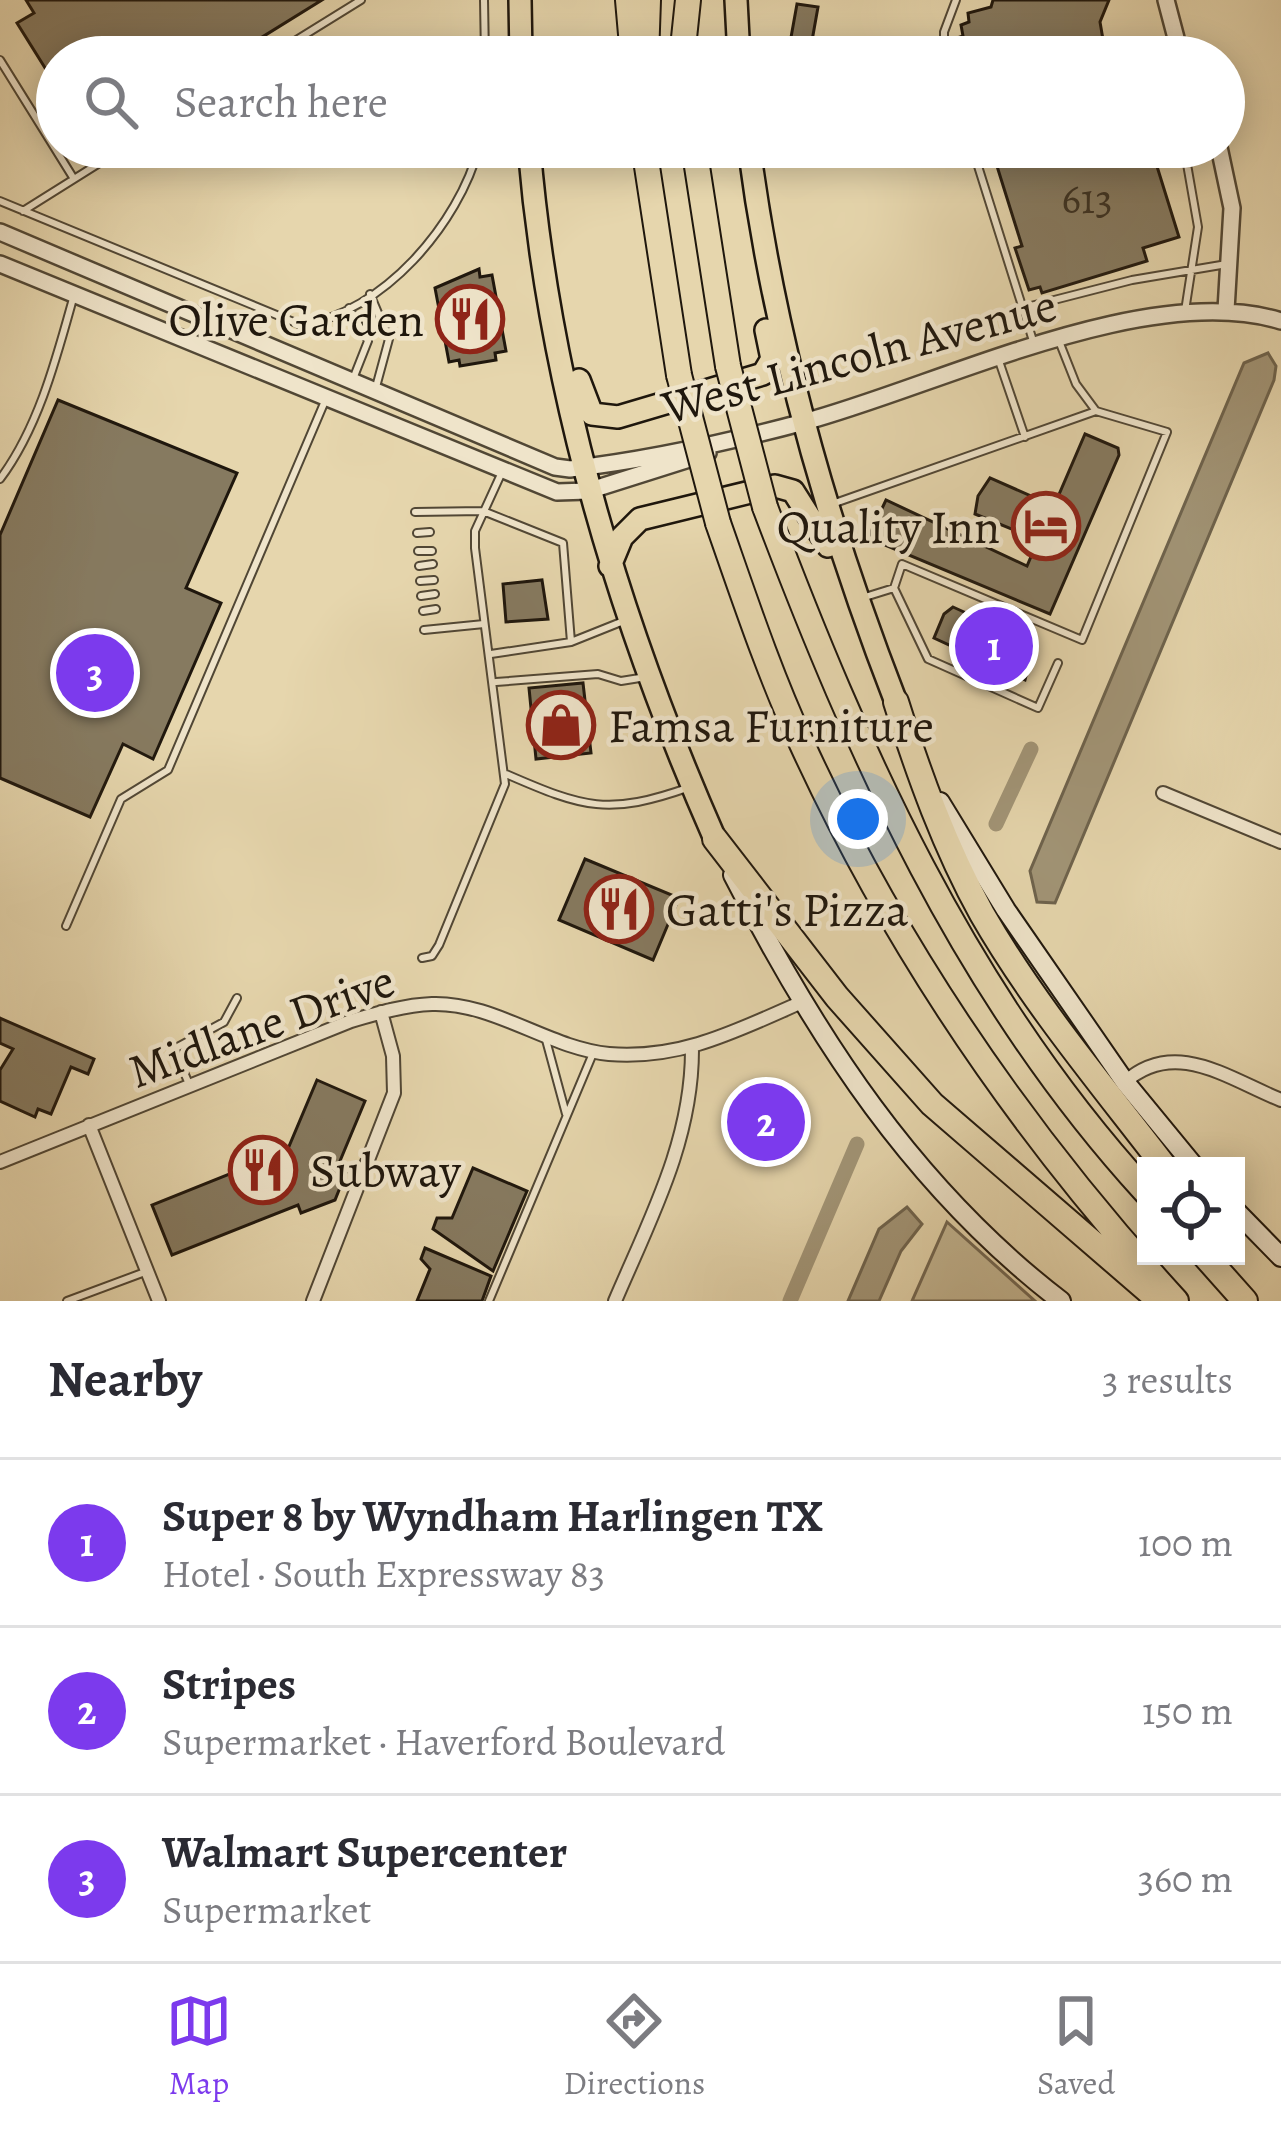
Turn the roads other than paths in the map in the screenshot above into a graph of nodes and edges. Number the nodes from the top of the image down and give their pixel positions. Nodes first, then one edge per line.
1 (332, 0) edge
2 (361, 0) edge
3 (484, 0) edge
4 (520, 0) edge
5 (628, 0) edge
6 (648, 0) edge
7 (683, 0) edge
8 (736, 0) edge
9 (956, 0) edge
10 (1166, 0) edge
11 (340, 13) junction
12 (303, 36) edge
13 (485, 36) edge
14 (521, 36) edge
15 (631, 36) edge
16 (647, 36) edge
17 (682, 36) edge
18 (738, 36) edge
19 (944, 36) edge
20 (1175, 36) edge
21 (0, 60) edge
22 (36, 118) edge
23 (67, 168) edge
24 (92, 168) edge
25 (468, 168) edge
26 (532, 168) edge
27 (647, 168) edge
28 (697, 168) edge
29 (751, 168) edge
30 (979, 168) edge
31 (1189, 168) edge
32 (1223, 168) edge
33 (74, 179) junction
34 (0, 201) edge
35 (23, 211) junction
36 (757, 215) junction
37 (0, 232) edge
38 (542, 251) junction
39 (1231, 263) junction
40 (0, 264) edge
41 (1193, 270) junction
42 (370, 294) junction
43 (74, 295) junction
44 (349, 308) junction
45 (1023, 308) junction
46 (1226, 310) junction
47 (1185, 311) junction
48 (1281, 321) edge
49 (1059, 341) junction
50 (1036, 349) junction
51 (999, 361) junction
52 (352, 381) junction
53 (374, 390) junction
54 (326, 397) junction
55 (1096, 411) junction
56 (802, 422) junction
57 (1025, 436) junction
58 (582, 467) junction
59 (502, 472) junction
60 (0, 479) edge
61 (588, 491) junction
62 (826, 506) junction
63 (415, 512) dead end
64 (483, 512) junction
65 (462, 531) dead end
66 (476, 531) junction
67 (430, 532) dead end
68 (417, 533) dead end
69 (476, 548) junction
70 (464, 549) dead end
71 (418, 551) dead end
72 (431, 551) dead end
73 (476, 562) junction
74 (465, 563) dead end
75 (433, 564) dead end
76 (419, 566) dead end
77 (610, 566) junction
78 (845, 572) junction
79 (478, 577) junction
80 (466, 578) dead end
81 (434, 580) dead end
82 (420, 581) dead end
83 (894, 588) junction
84 (479, 590) junction
85 (467, 592) dead end
86 (435, 594) dead end
87 (421, 596) dead end
88 (856, 600) junction
89 (481, 605) junction
90 (468, 606) dead end
91 (436, 609) dead end
92 (423, 610) dead end
93 (627, 619) junction
94 (484, 624) junction
95 (424, 630) dead end
96 (572, 642) junction
97 (491, 654) junction
98 (1058, 662) dead end
99 (648, 676) junction
100 (496, 682) junction
101 (896, 702) junction
102 (506, 774) junction
103 (692, 786) junction
104 (1163, 793) dead end
105 (715, 839) junction
106 (1281, 842) edge
107 (66, 926) dead end
108 (422, 958) dead end
109 (236, 998) dead end
110 (802, 1002) junction
111 (381, 1012) junction
112 (545, 1037) junction
113 (692, 1050) junction
114 (594, 1051) junction
115 (1124, 1082) junction
116 (190, 1086) junction
117 (1281, 1100) edge
118 (566, 1120) junction
119 (89, 1125) junction
120 (1158, 1157) edge
121 (1186, 1157) edge
122 (0, 1162) edge
123 (1137, 1181) edge
124 (1245, 1220) edge
125 (1275, 1252) edge
126 (1281, 1267) edge
127 (1221, 1268) edge
128 (145, 1272) junction
129 (68, 1301) edge
130 (159, 1301) edge
131 (313, 1301) edge
132 (489, 1301) edge
133 (615, 1301) edge
134 (1061, 1301) edge
135 (1161, 1301) edge
136 (1176, 1301) edge
137 (1245, 1301) edge

1 - 11 lane
2 - 11 lane
3 - 13 lane
4 - 14 main road
5 - 15 highway
6 - 16 highway
7 - 17 highway
8 - 18 main road
9 - 19 lane
10 - 20 street
11 - 12 lane
21 - 22 lane
23 - 33 lane
24 - 33 lane
25 - 42 lane
26 - 38 main road
27 - 136 highway, bridge
28 - 123 highway, bridge
29 - 36 main road
30 - 45 lane
31 - 41 lane
32 - 39 street
33 - 35 lane
34 - 35 lane
35 - 44 lane
36 - 38 main road
36 - 56 main road
37 - 52 street, West Lincoln Avenue
38 - 58 main road
39 - 41 lane
39 - 46 street
40 - 43 street
41 - 45 lane
41 - 47 lane
42 - 44 lane
42 - 53 lane
43 - 54 street
43 - 60 lane
44 - 52 lane
45 - 50 lane
46 - 47 street, West Lincoln Avenue
46 - 48 street, West Lincoln Avenue
47 - 49 street, West Lincoln Avenue
49 - 50 street, West Lincoln Avenue
49 - 55 lane
50 - 51 street, West Lincoln Avenue
51 - 56 street, West Lincoln Avenue
51 - 57 lane
52 - 53 street, West Lincoln Avenue
53 - 58 street, West Lincoln Avenue
54 - 59 street
54 - 107 lane
55 - 57 lane
55 - 83 lane
56 - 58 street, West Lincoln Avenue
56 - 61 street
56 - 62 main road
57 - 62 lane
58 - 61 main road
59 - 61 street
59 - 64 lane
61 - 77 main road
62 - 78 main road
63 - 64 lane
64 - 66 lane
64 - 96 lane
65 - 66 lane
66 - 69 lane
67 - 68 lane
69 - 70 lane
69 - 73 lane
71 - 72 lane
73 - 74 lane
73 - 79 lane
75 - 76 lane
77 - 78 main road
77 - 93 main road
78 - 88 main road
79 - 80 lane
79 - 84 lane
81 - 82 lane
83 - 88 lane
83 - 98 lane
84 - 85 lane
84 - 89 lane
86 - 87 lane
88 - 101 main road
89 - 90 lane
89 - 94 lane
91 - 92 lane
93 - 96 lane
93 - 99 main road
94 - 95 lane
94 - 97 lane
96 - 97 lane
97 - 100 lane
99 - 100 lane
99 - 103 main road
100 - 102 lane
101 - 115 main road
101 - 120 highway
102 - 103 lane
102 - 108 lane
103 - 105 main road
104 - 106 street
105 - 110 main road
105 - 135 highway
109 - 116 lane
110 - 113 street
110 - 134 main road
111 - 112 street, Midlane Drive
111 - 116 street, Midlane Drive
111 - 131 street
112 - 114 street, Midlane Drive
112 - 118 lane
113 - 114 street, Midlane Drive
113 - 133 street
114 - 118 lane
115 - 117 street
115 - 121 main road
116 - 119 street, Midlane Drive
118 - 132 lane
119 - 122 street, Midlane Drive
119 - 128 street
124 - 125 main road
125 - 126 main road
127 - 137 highway
128 - 129 lane
128 - 130 street

